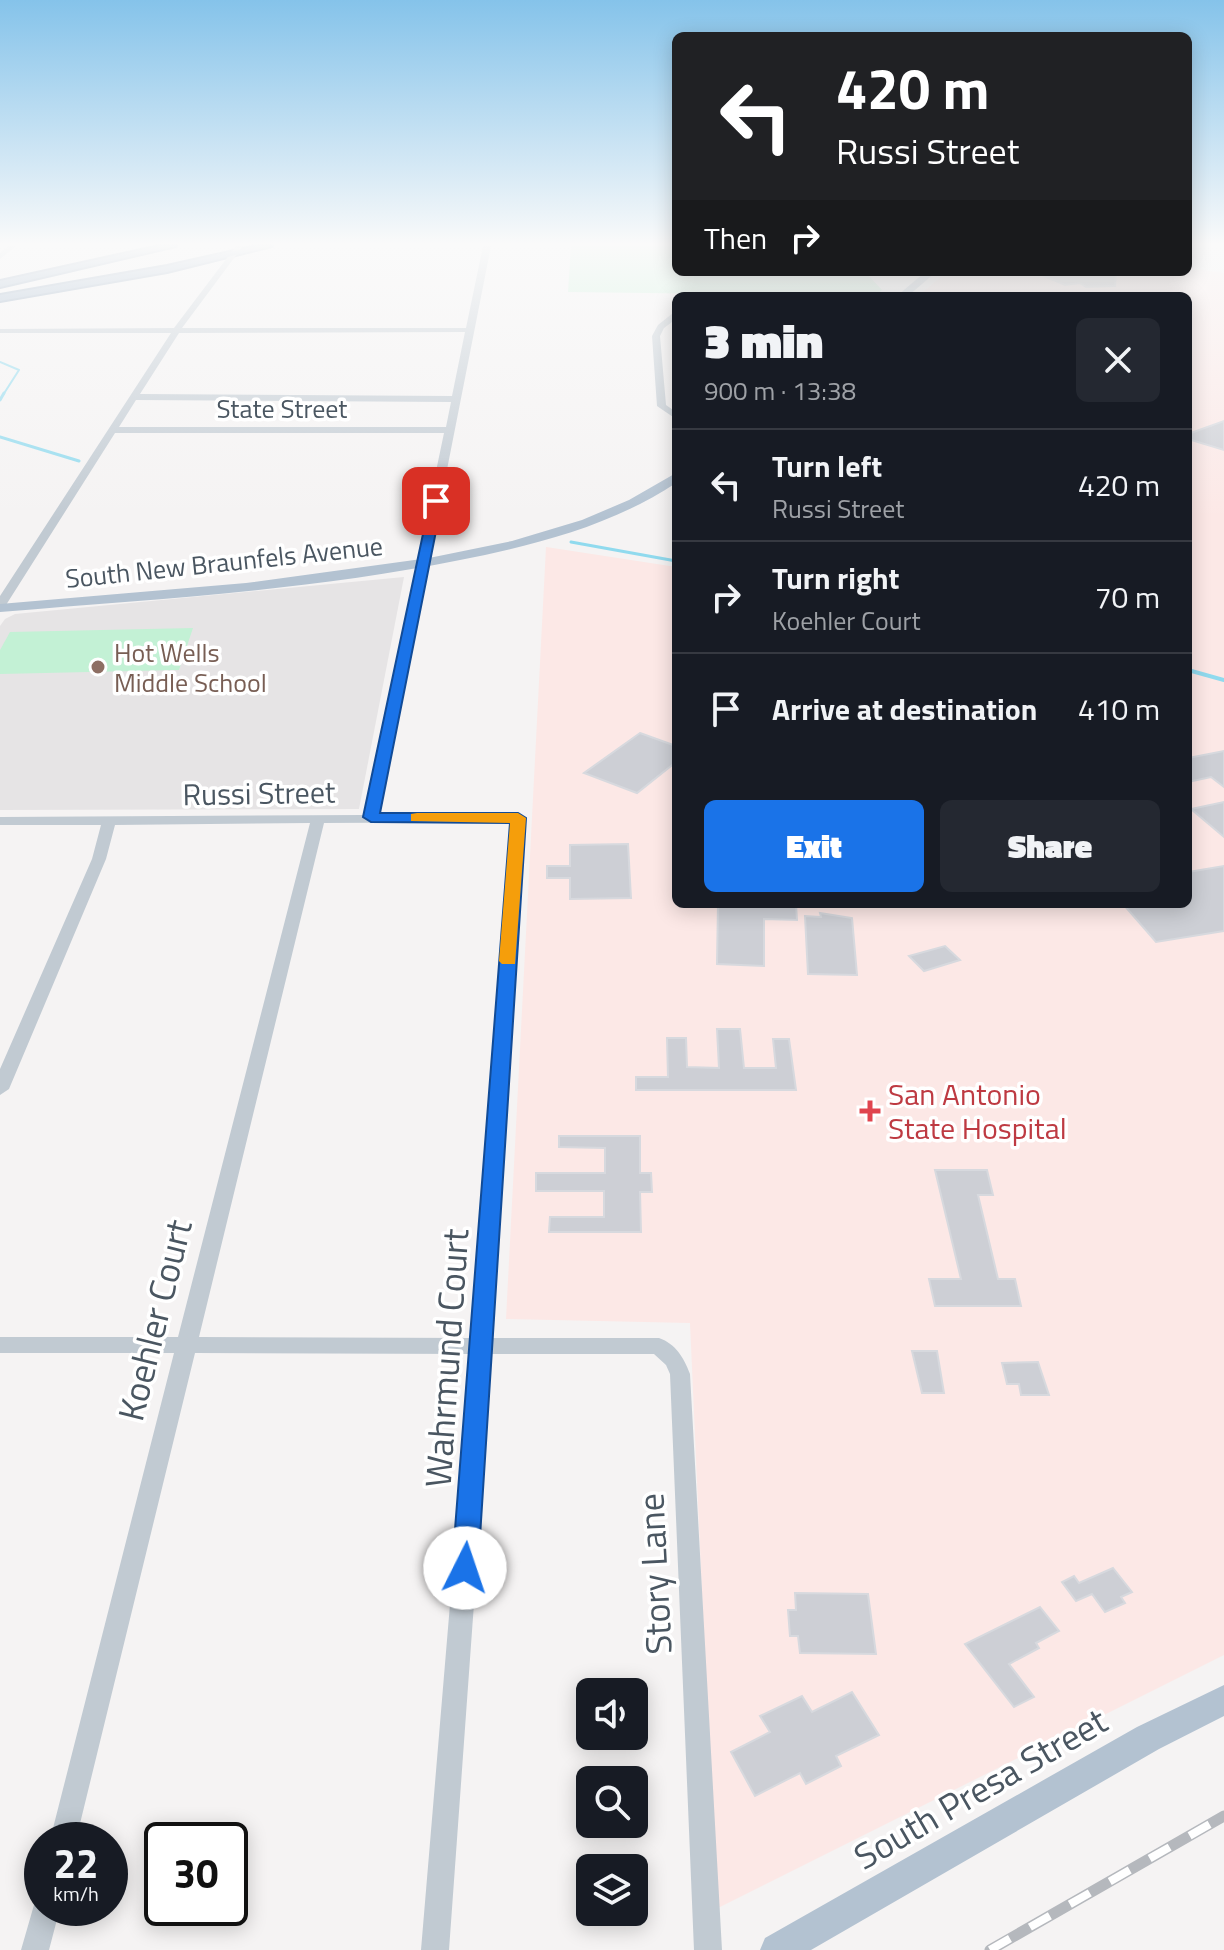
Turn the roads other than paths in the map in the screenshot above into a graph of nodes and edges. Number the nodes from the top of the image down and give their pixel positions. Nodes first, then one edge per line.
1 (172, 337) edge
2 (469, 337) edge
3 (656, 337) edge
4 (134, 397) junction
5 (456, 399) junction
6 (672, 413) edge
7 (114, 430) junction
8 (450, 430) junction
9 (672, 479) edge
10 (423, 564) junction
11 (0, 606) edge
12 (371, 817) junction
13 (318, 818) junction
14 (518, 818) joint
15 (0, 821) edge
16 (109, 821) junction
17 (0, 1089) edge
18 (0, 1345) edge
19 (188, 1345) junction
20 (482, 1345) junction
21 (1224, 1700) edge
22 (68, 1822) edge
23 (41, 1926) edge
24 (35, 1950) edge
25 (435, 1950) edge
26 (708, 1950) edge
27 (777, 1950) edge

1 - 4 street
2 - 5 street
3 - 6 street
4 - 5 street
4 - 7 street
5 - 8 street
7 - 8 street, State Street
7 - 11 street
8 - 10 street
9 - 10 main road, South New Braunfels Avenue
10 - 11 main road, South New Braunfels Avenue
10 - 12 street
12 - 13 street, Russi Street
12 - 14 street, Russi Street
13 - 16 street, Russi Street
13 - 19 street, Koehler Court
14 - 20 street, Wahrmund Court
15 - 16 street, Russi Street
16 - 17 street
18 - 19 street
19 - 20 street
19 - 22 street, Koehler Court
20 - 25 street, Wahrmund Court
20 - 26 street, Story Lane
21 - 27 main road, South Presa Street
23 - 24 street

